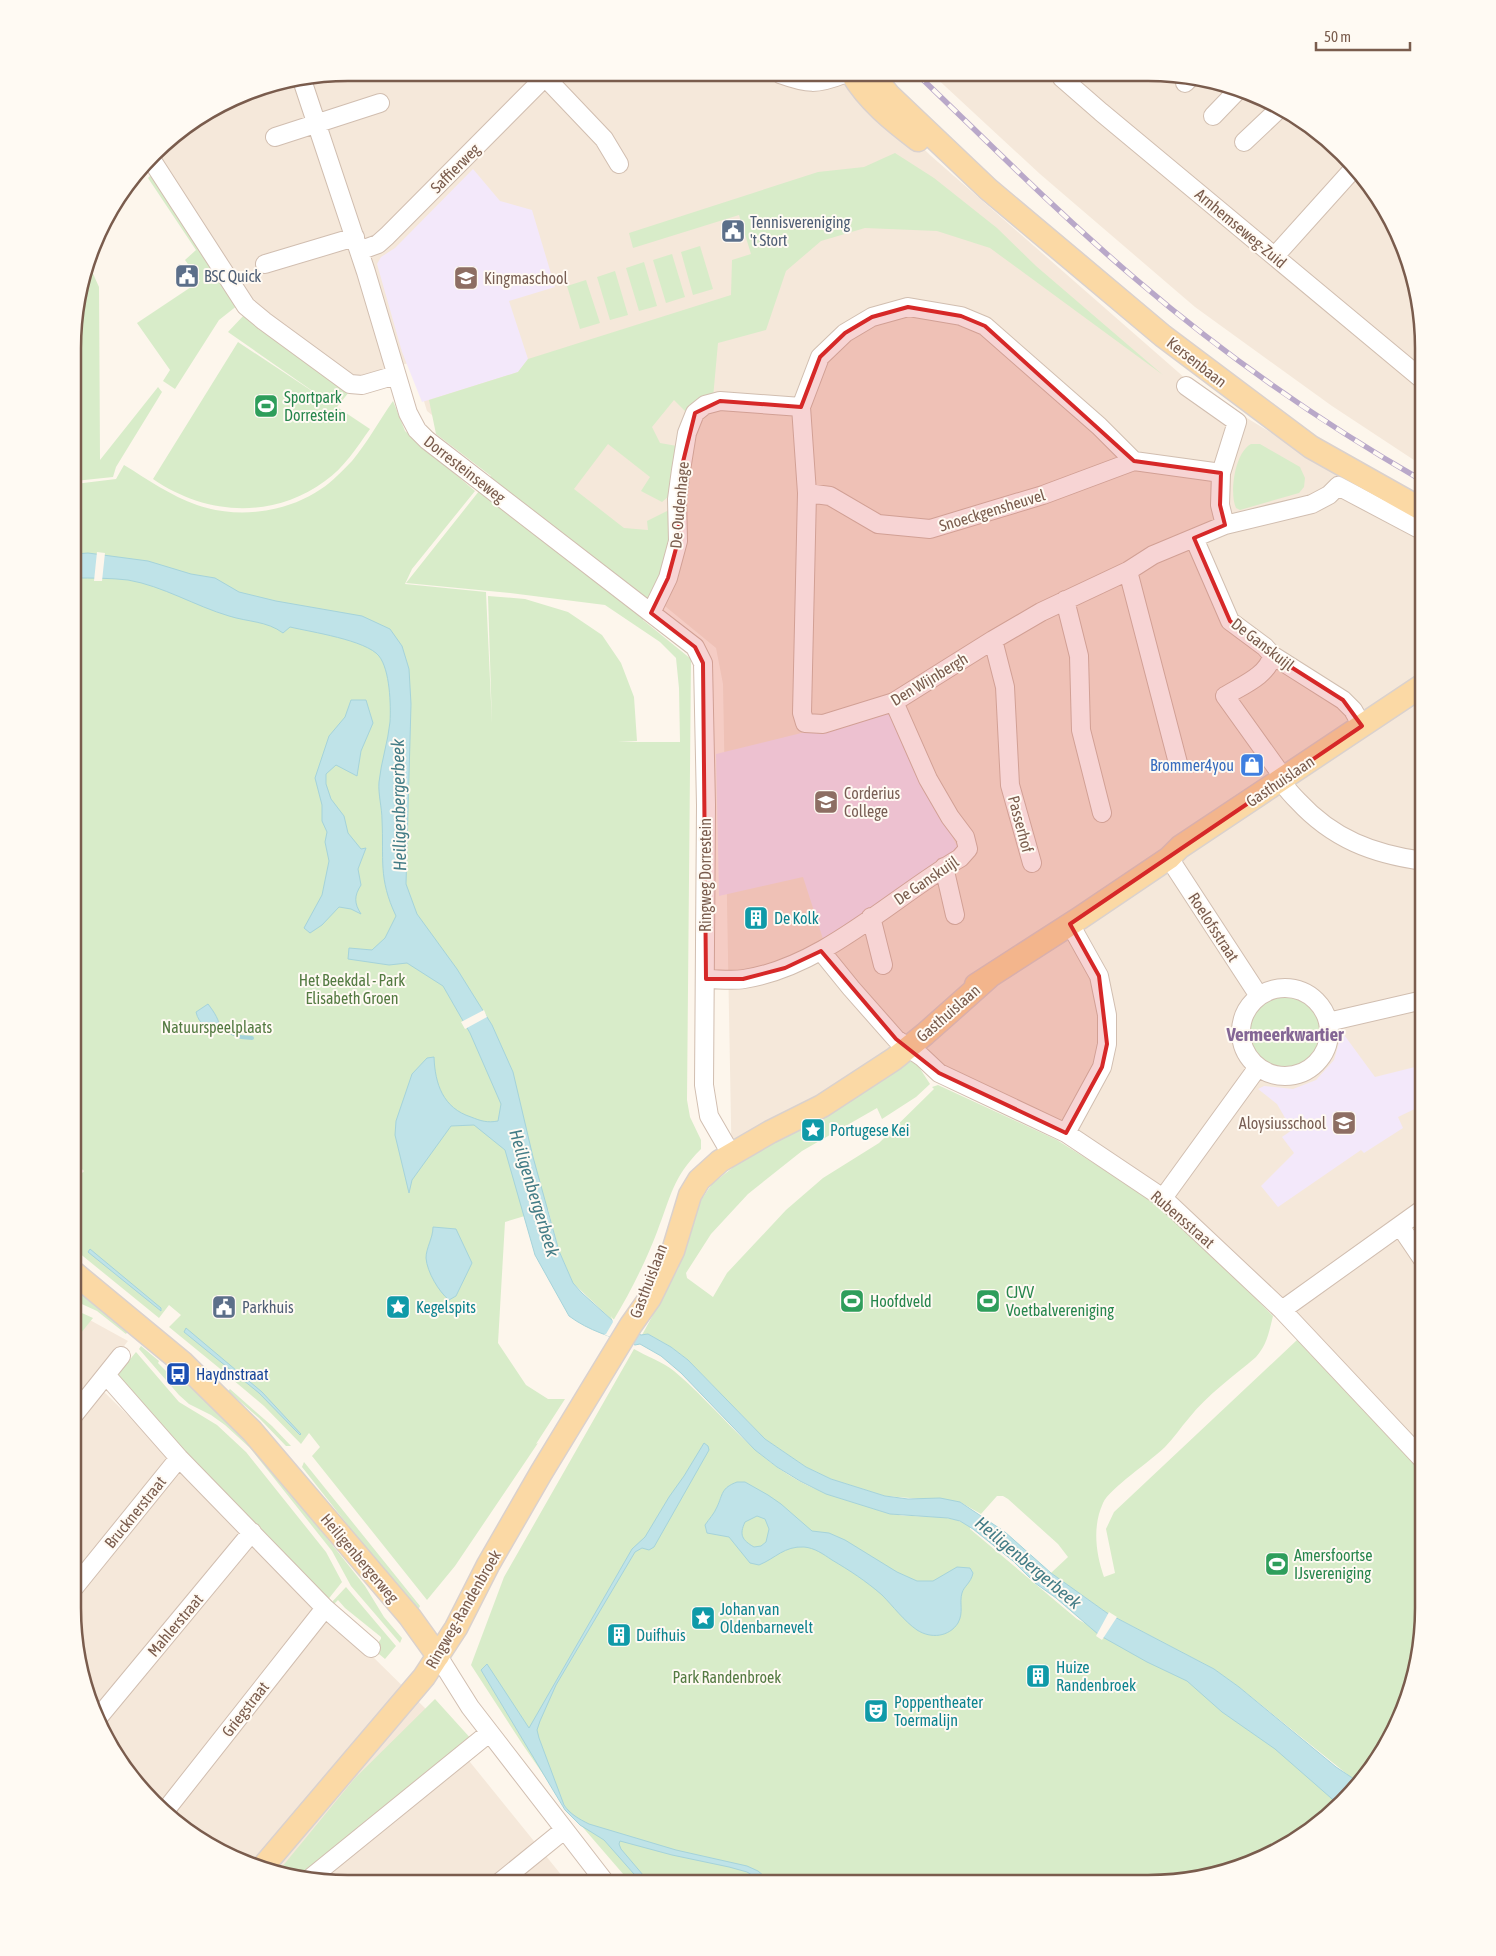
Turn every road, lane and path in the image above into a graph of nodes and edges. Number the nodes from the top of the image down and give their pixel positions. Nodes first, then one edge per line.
1 (541, 81) edge
2 (552, 81) edge
3 (799, 81) edge
4 (824, 81) edge
5 (857, 81) edge
6 (878, 81) edge
7 (1065, 81) edge
8 (304, 85) edge
9 (1234, 95) edge
10 (380, 103) dead end
11 (1274, 113) edge
12 (1213, 116) dead end
13 (316, 124) junction
14 (275, 137) dead end
15 (1244, 142) dead end
16 (155, 163) edge
17 (618, 164) dead end
18 (1350, 173) edge
19 (988, 189) junction
20 (357, 244) junction
21 (1275, 256) junction
22 (264, 264) dead end
23 (1415, 366) edge
24 (396, 375) junction
25 (1186, 386) dead end
26 (1228, 386) junction
27 (801, 407) junction
28 (1134, 461) junction
29 (1221, 473) junction
30 (1415, 490) edge
31 (807, 493) junction
32 (1415, 506) edge
33 (1225, 525) junction
34 (1415, 527) edge
35 (1194, 538) junction
36 (1128, 571) junction
37 (1065, 600) junction
38 (651, 613) junction
39 (993, 640) junction
40 (1272, 655) junction
41 (1415, 690) edge
42 (894, 702) junction
43 (1362, 726) junction
44 (1178, 763) dead end
45 (1280, 781) junction
46 (1102, 813) dead end
47 (1169, 858) junction
48 (1415, 860) edge
49 (1032, 863) dead end
50 (944, 867) junction
51 (955, 915) dead end
52 (871, 917) junction
53 (1070, 924) junction
54 (821, 951) junction
55 (883, 965) dead end
56 (706, 979) junction
57 (1259, 996) junction
58 (1415, 1002) edge
59 (1328, 1022) junction
60 (902, 1043) junction
61 (1258, 1067) junction
62 (1066, 1134) junction
63 (727, 1149) junction
64 (1163, 1198) junction
65 (1415, 1218) edge
66 (1400, 1226) junction
67 (1415, 1248) edge
68 (81, 1279) edge
69 (1282, 1310) junction
70 (626, 1332) joint
71 (121, 1356) dead end
72 (106, 1375) junction
73 (81, 1406) edge
74 (1415, 1451) edge
75 (179, 1458) junction
76 (252, 1532) junction
77 (81, 1578) edge
78 (325, 1608) junction
79 (371, 1648) dead end
80 (438, 1656) junction
81 (103, 1712) edge
82 (489, 1733) junction
83 (169, 1806) edge
84 (564, 1830) junction
85 (266, 1862) edge
86 (317, 1872) edge
87 (509, 1875) edge
88 (599, 1875) edge

1 - 20 street, Saffierweg
2 - 17 street, Saffierweg
3 - 4 street
5 - 19 main road, Kersenbaan
6 - 19 main road, Kersenbaan
7 - 21 street, Arnhemseweg-Zuid
8 - 13 street, Dorresteinseweg
9 - 12 street
10 - 13 street
11 - 15 street
13 - 14 street
13 - 20 street, Dorresteinseweg
16 - 24 street
18 - 21 street
19 - 26 main road, Kersenbaan
20 - 22 street
20 - 24 street, Dorresteinseweg
21 - 23 street, Arnhemseweg-Zuid
24 - 38 street, Dorresteinseweg
25 - 29 street
26 - 30 main road
26 - 32 main road, Kersenbaan
27 - 28 street
27 - 31 street
27 - 38 street, De Oudenhage
28 - 29 street, Snoeckgensheuvel
28 - 31 street, Snoeckgensheuvel
29 - 33 street
31 - 42 street, Den Wijnbergh
33 - 34 street, Den Wijnbergh
33 - 35 street, Den Wijnbergh
35 - 36 street, Den Wijnbergh
35 - 40 street, De Ganskuijl
36 - 37 street, Den Wijnbergh
36 - 44 street
37 - 39 street, Den Wijnbergh
37 - 46 street
38 - 56 street, Ringweg Dorrestein
39 - 42 street, Den Wijnbergh
39 - 49 street, Passerhof
40 - 43 street, De Ganskuijl
40 - 45 street
41 - 43 main road, Gasthuislaan
42 - 50 street, De Ganskuijl
43 - 45 main road, Gasthuislaan
45 - 47 main road, Gasthuislaan
45 - 48 street
47 - 53 main road, Gasthuislaan
47 - 57 street, Roelofsstraat
50 - 51 street
50 - 52 street, De Ganskuijl
52 - 54 street, De Ganskuijl
52 - 55 street
53 - 60 main road, Gasthuislaan
53 - 62 street
54 - 56 street, De Ganskuijl
54 - 60 street, Rubensstraat
56 - 63 street, Ringweg Dorrestein
57 - 59 street
57 - 61 street
58 - 59 street
59 - 61 street
60 - 62 street, Rubensstraat
60 - 63 main road, Gasthuislaan
61 - 64 street
62 - 64 street, Rubensstraat
63 - 70 main road, Gasthuislaan
64 - 69 street, Rubensstraat
65 - 66 street
66 - 67 street
66 - 69 street
68 - 80 main road, Heiligenbergerweg
69 - 74 street, Rubensstraat
70 - 80 main road, Ringweg-Randenbroek
71 - 72 street
72 - 73 street
72 - 75 street
75 - 76 street
75 - 77 street, Brucknerstraat
76 - 78 street
76 - 81 street, Mahlerstraat
78 - 79 street
78 - 83 street, Griegstraat
80 - 82 street, Heiligenbergerweg
80 - 85 main road, Ringweg-Randenbroek
82 - 84 street, Heiligenbergerweg
82 - 86 street
84 - 87 street
84 - 88 street, Heiligenbergerweg

